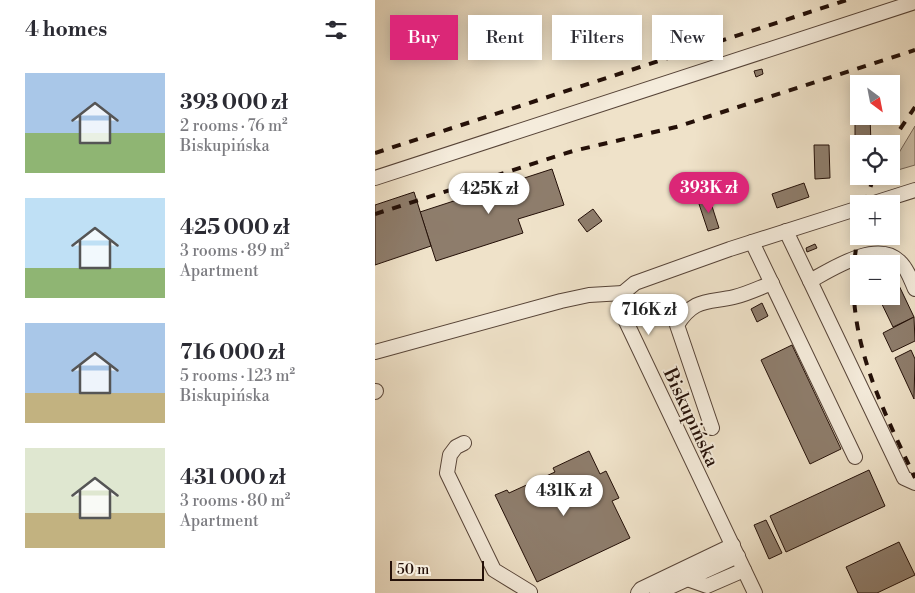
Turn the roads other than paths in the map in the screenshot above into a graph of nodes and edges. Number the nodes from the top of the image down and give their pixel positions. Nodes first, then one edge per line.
1 (915, 2) edge
2 (375, 178) edge
3 (915, 190) edge
4 (899, 195) edge
5 (850, 211) edge
6 (786, 231) junction
7 (752, 242) junction
8 (810, 281) junction
9 (772, 283) junction
10 (915, 289) edge
11 (623, 293) junction
12 (375, 352) edge
13 (712, 428) dead end
14 (464, 443) dead end
15 (855, 457) dead end
16 (915, 483) edge
17 (735, 551) junction
18 (744, 570) junction
19 (687, 579) junction
20 (530, 592) edge
21 (639, 593) edge
22 (657, 593) edge
23 (755, 593) edge

1 - 2 street
3 - 4 street
5 - 6 street
6 - 7 street
6 - 8 street
7 - 9 street
7 - 11 street
8 - 10 street
8 - 16 street
9 - 13 street
9 - 15 street
11 - 12 street
11 - 17 street, Biskupińska
14 - 20 street
17 - 18 street, Biskupińska
17 - 19 street
17 - 21 street
18 - 19 street
18 - 23 street, Biskupińska
19 - 22 street

